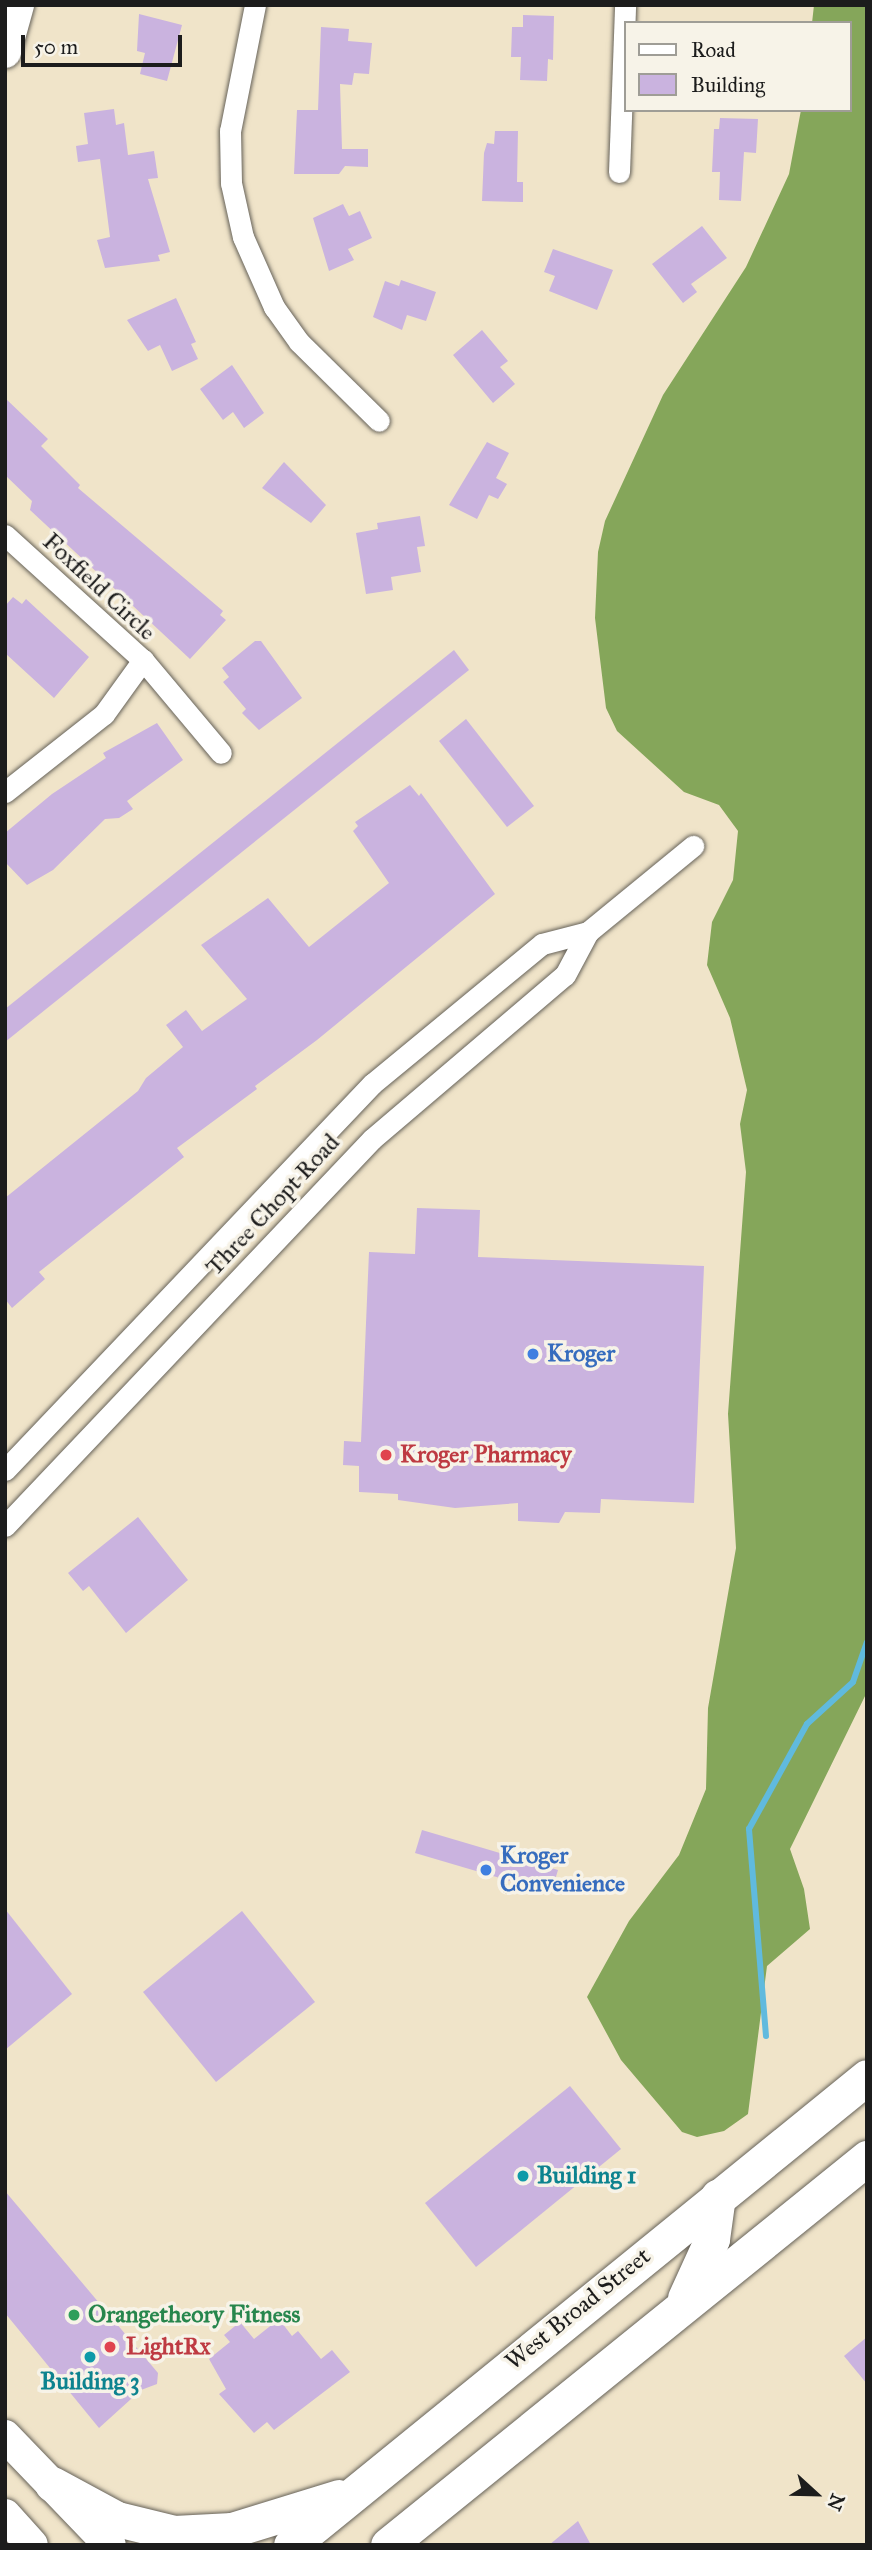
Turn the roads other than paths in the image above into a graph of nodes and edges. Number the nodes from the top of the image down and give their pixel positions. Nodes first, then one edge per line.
1 (18, 5) edge
2 (255, 5) edge
3 (624, 33) edge
4 (5, 52) edge
5 (619, 172) dead end
6 (379, 421) dead end
7 (5, 535) edge
8 (143, 660) junction
9 (221, 753) dead end
10 (5, 792) edge
11 (693, 846) dead end
12 (589, 932) junction
13 (5, 1470) edge
14 (5, 1526) edge
15 (867, 2077) edge
16 (867, 2158) edge
17 (718, 2196) junction
18 (680, 2308) junction
19 (5, 2436) edge
20 (52, 2484) junction
21 (352, 2493) junction
22 (5, 2515) edge
23 (32, 2545) edge
24 (110, 2545) edge
25 (291, 2545) edge
26 (388, 2545) edge

1 - 4 main road
2 - 6 street
3 - 5 street
7 - 8 street, Foxfield Circle
8 - 9 street
8 - 10 street, Foxfield Circle
11 - 12 street, Three Chopt Road
12 - 13 street, Three Chopt Road
12 - 14 street, Three Chopt Road
15 - 17 main road, West Broad Street
16 - 18 main road
17 - 18 main road
17 - 21 main road, West Broad Street
18 - 26 main road
19 - 20 main road
20 - 21 main road
20 - 24 main road
21 - 25 main road, West Broad Street
22 - 23 main road

